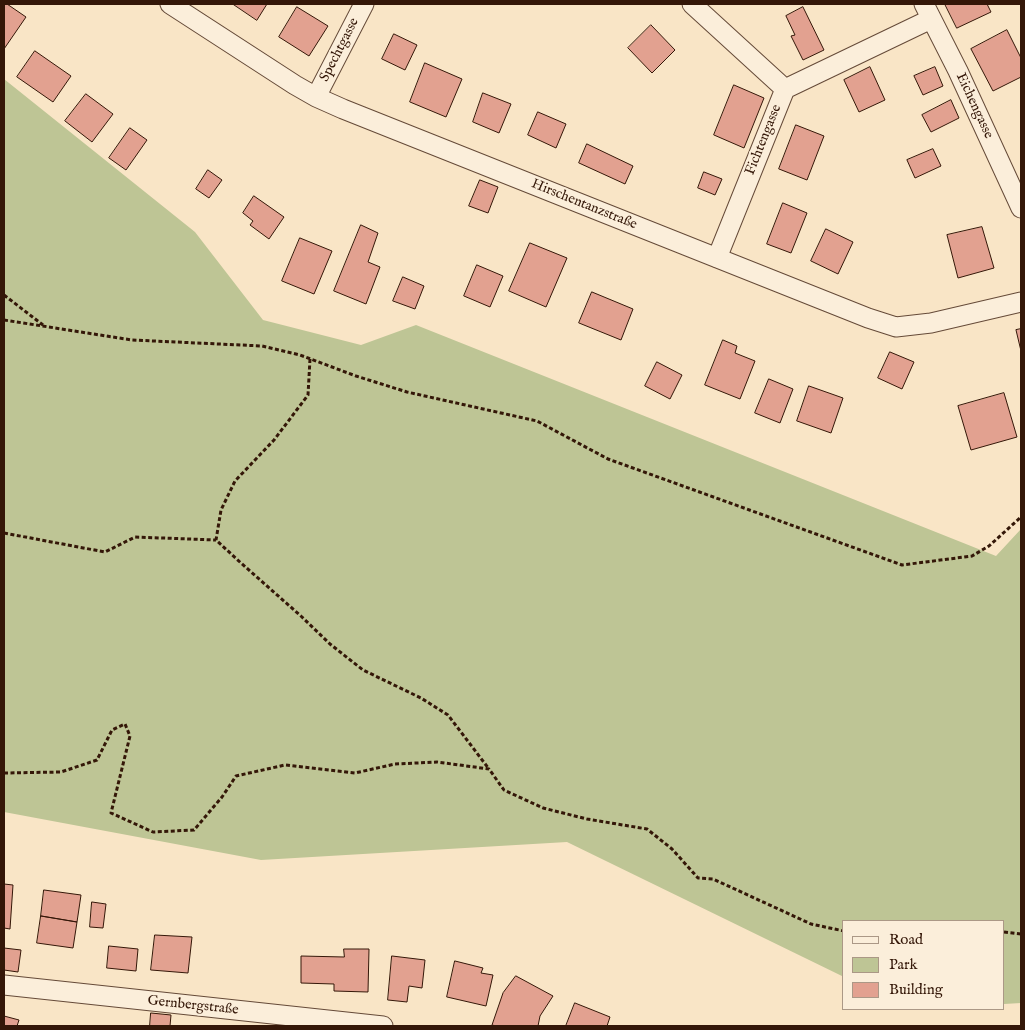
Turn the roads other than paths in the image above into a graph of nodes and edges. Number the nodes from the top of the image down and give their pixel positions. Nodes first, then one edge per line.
1 (170, 4) edge
2 (364, 4) edge
3 (692, 4) edge
4 (928, 11) edge
5 (785, 89) junction
6 (316, 97) junction
7 (1021, 208) edge
8 (718, 258) junction
9 (1021, 302) edge
10 (4, 985) edge
11 (383, 1026) edge

1 - 6 street, Hirschentanzstraße
2 - 6 street, Spechtgasse
3 - 5 street
4 - 5 street, Fichtengasse
4 - 7 street, Eichengasse
5 - 8 street, Fichtengasse
6 - 8 street, Hirschentanzstraße
8 - 9 street, Hirschentanzstraße
10 - 11 street, Gernbergstraße

